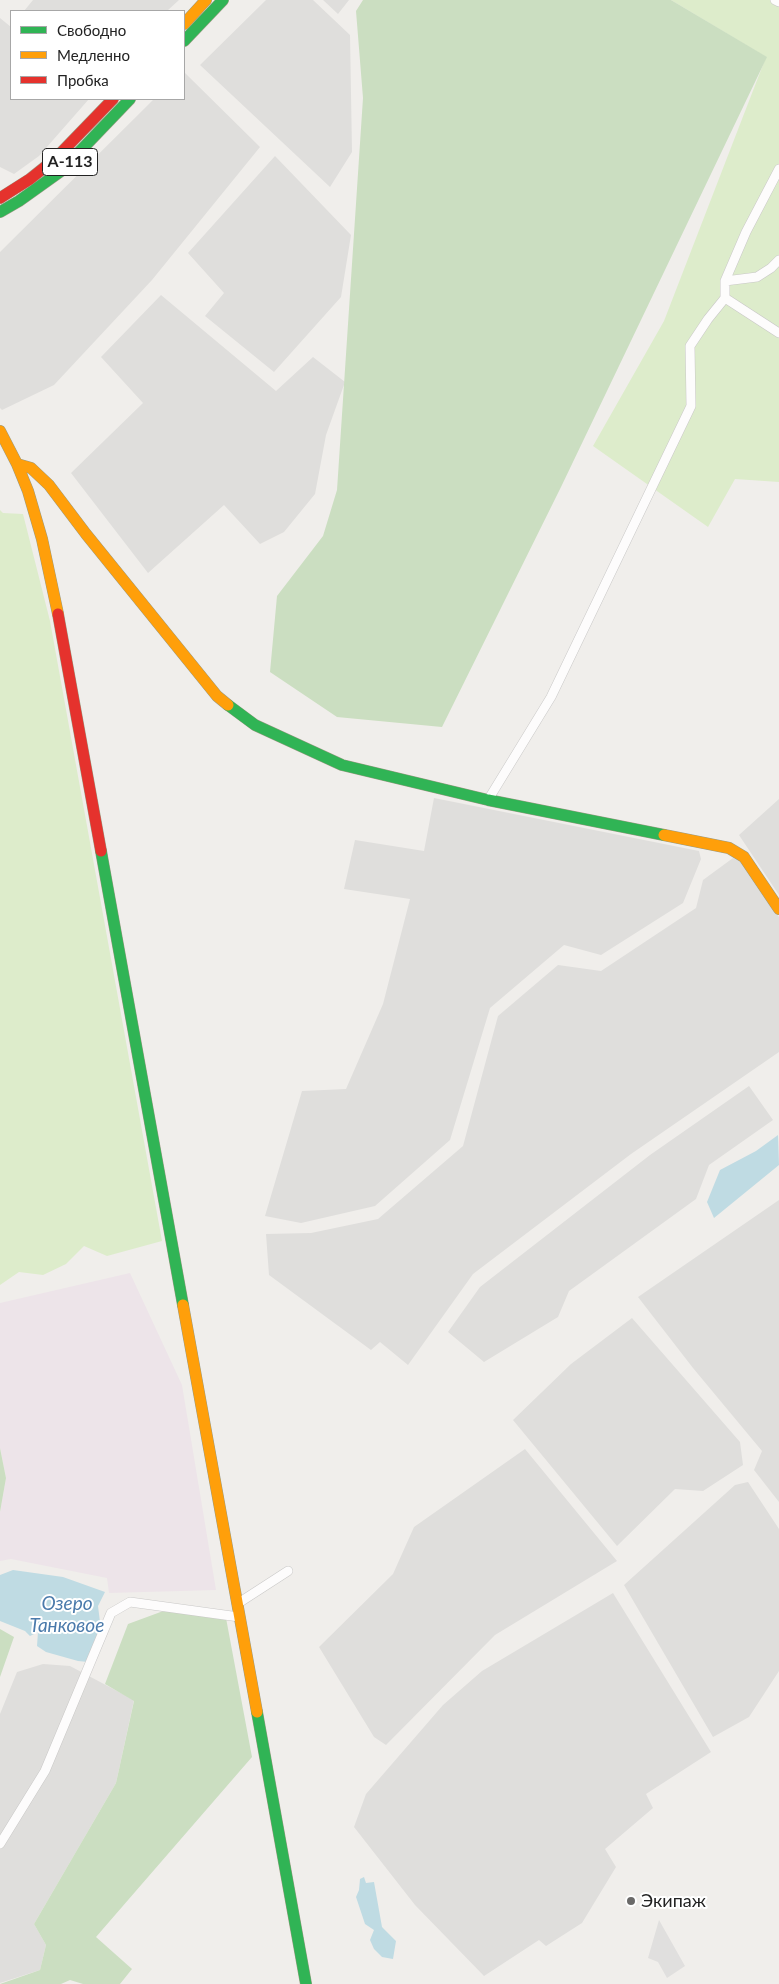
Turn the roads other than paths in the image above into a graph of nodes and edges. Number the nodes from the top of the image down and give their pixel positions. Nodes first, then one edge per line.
1 (206, 0) edge
2 (222, 0) edge
3 (776, 0) edge
4 (779, 2) edge
5 (185, 23) edge
6 (185, 40) edge
7 (112, 100) edge
8 (129, 100) edge
9 (779, 169) edge
10 (0, 198) edge
11 (0, 212) edge
12 (779, 260) edge
13 (725, 281) junction
14 (725, 298) junction
15 (779, 333) edge
16 (0, 431) edge
17 (17, 464) junction
18 (488, 800) junction
19 (779, 909) edge
20 (288, 1571) dead end
21 (237, 1604) junction
22 (240, 1617) junction
23 (0, 1844) edge
24 (306, 1984) edge

1 - 5 main road
2 - 6 main road
3 - 4 street
7 - 10 main road, А-113
8 - 11 main road, А-113
9 - 13 street
12 - 13 street
13 - 14 street
14 - 15 street
14 - 18 street
16 - 17 main road
17 - 18 main road
17 - 21 main road
18 - 19 main road
20 - 21 street
21 - 22 main road
22 - 23 street
22 - 24 main road

